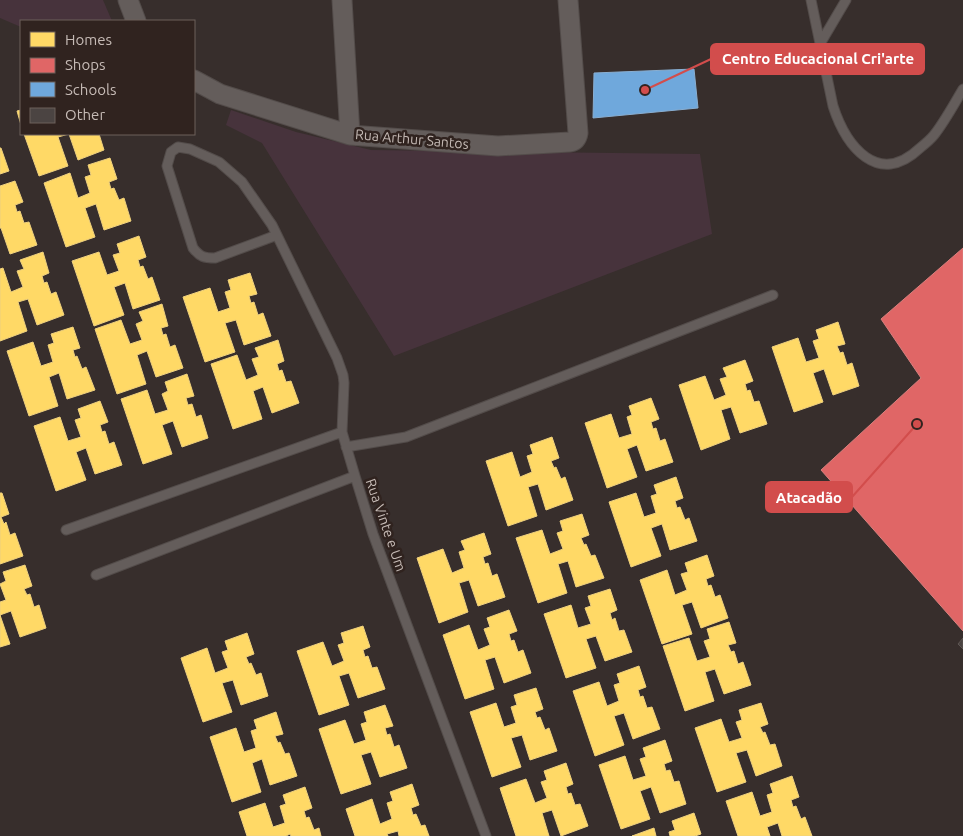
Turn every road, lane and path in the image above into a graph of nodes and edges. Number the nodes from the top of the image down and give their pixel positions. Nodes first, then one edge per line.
1 (128, 0) edge
2 (342, 0) edge
3 (568, 0) edge
4 (811, 0) edge
5 (846, 0) edge
6 (136, 20) edge
7 (820, 44) junction
8 (195, 81) edge
9 (963, 89) edge
10 (350, 135) junction
11 (277, 235) junction
12 (773, 295) dead end
13 (342, 432) junction
14 (346, 447) junction
15 (355, 476) junction
16 (66, 530) dead end
17 (96, 575) dead end
18 (486, 836) edge

1 - 6 street
2 - 10 street
3 - 10 street, Rua Arthur Santos
4 - 7 lane
5 - 7 lane
7 - 9 lane
8 - 10 street, Rua Arthur Santos
11 - 11 lane, Rua Vinte e Um
11 - 13 lane, Rua Vinte e Um
12 - 14 lane
13 - 14 lane, Rua Vinte e Um
13 - 16 lane
14 - 15 lane, Rua Vinte e Um
15 - 17 lane
15 - 18 lane, Rua Vinte e Um

